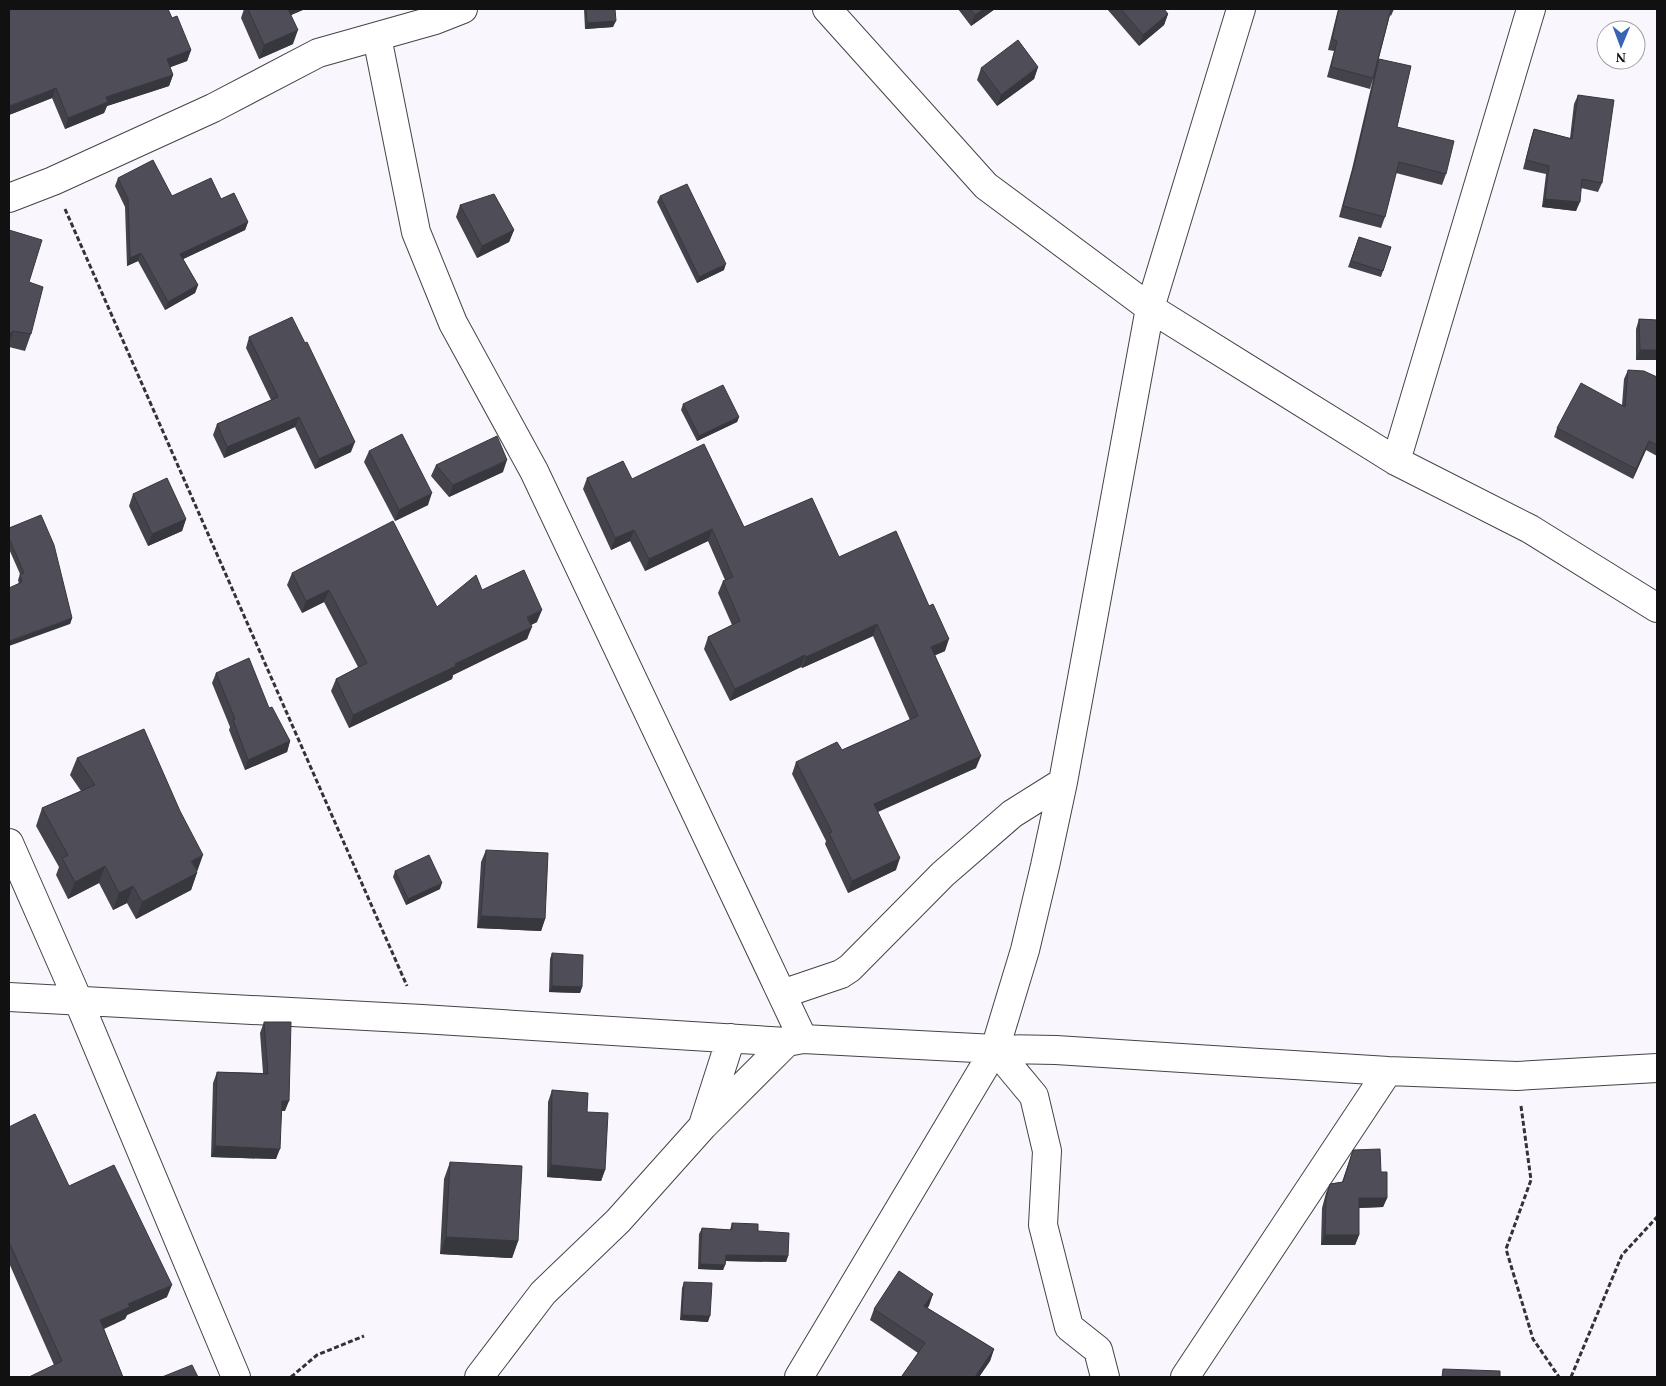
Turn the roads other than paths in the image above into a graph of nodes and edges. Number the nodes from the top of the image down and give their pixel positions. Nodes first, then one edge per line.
1 (463, 9) edge
2 (827, 9) edge
3 (1241, 9) edge
4 (1531, 9) edge
5 (378, 37) junction
6 (9, 198) edge
7 (1150, 308) junction
8 (1396, 461) junction
9 (1657, 608) edge
10 (1062, 782) junction
11 (9, 843) edge
12 (782, 994) junction
13 (9, 997) edge
14 (78, 1000) junction
15 (731, 1038) junction
16 (795, 1041) junction
17 (995, 1049) junction
18 (1657, 1068) edge
19 (1388, 1071) junction
20 (703, 1126) junction
21 (236, 1377) edge
22 (479, 1377) edge
23 (799, 1377) edge
24 (1105, 1377) edge
25 (1186, 1377) edge

1 - 5 street
2 - 7 street
3 - 7 street
4 - 8 street
5 - 6 street
5 - 12 street
7 - 8 street
7 - 10 street
8 - 9 street
10 - 12 street
10 - 17 street
11 - 14 street
12 - 16 street
13 - 14 street
14 - 15 street
14 - 21 street
15 - 16 street
15 - 20 street
16 - 17 street
16 - 20 street
17 - 19 street
17 - 23 street
17 - 24 street
18 - 19 street
19 - 25 street
20 - 22 street

